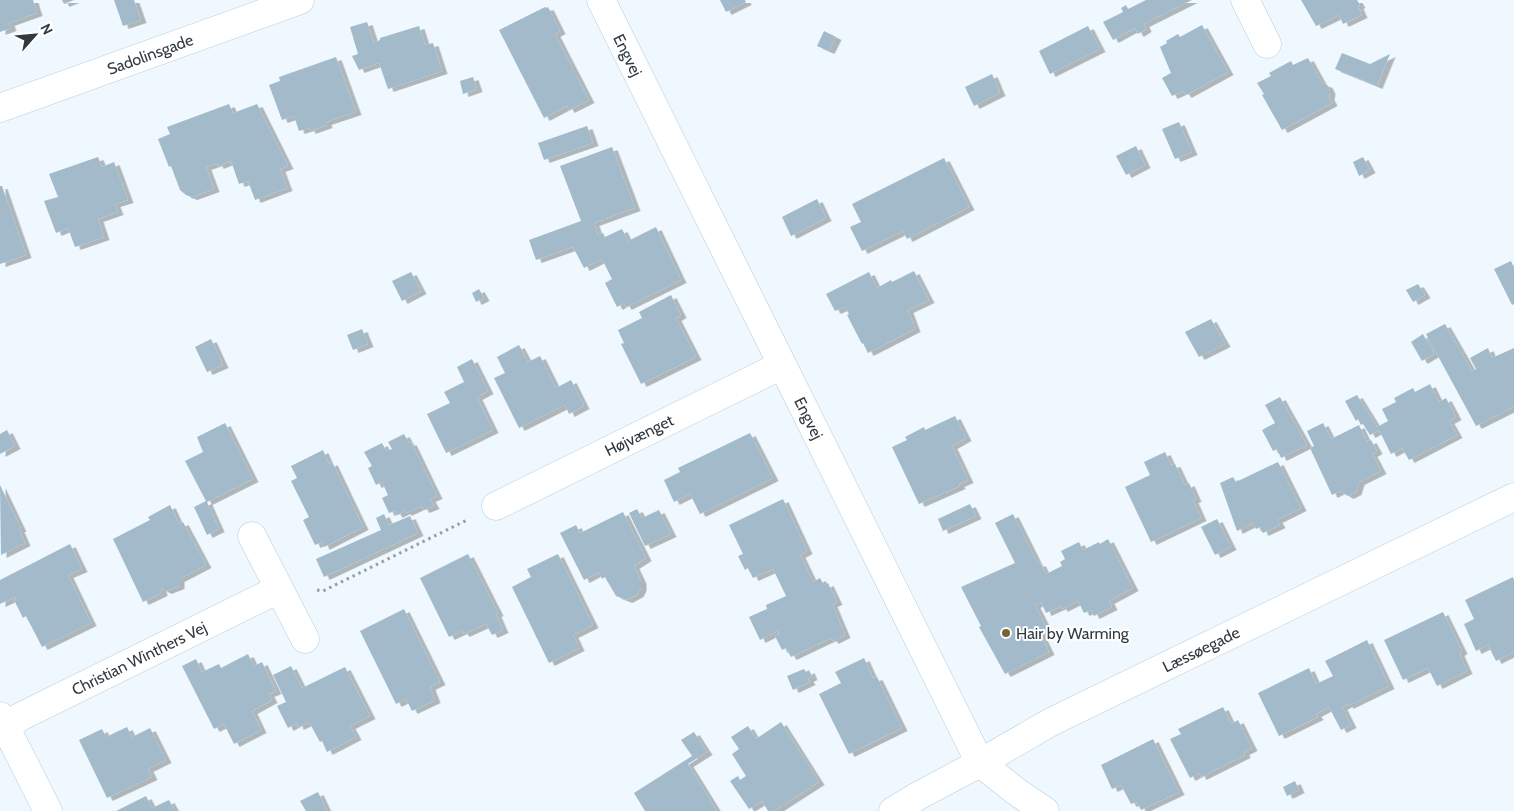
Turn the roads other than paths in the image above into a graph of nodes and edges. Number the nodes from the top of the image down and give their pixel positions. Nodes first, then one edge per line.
1 (300, 0) edge
2 (601, 0) edge
3 (1245, 0) edge
4 (1267, 44) dead end
5 (0, 108) edge
6 (782, 365) junction
7 (1514, 497) edge
8 (496, 506) road end
9 (252, 536) dead end
10 (279, 589) junction
11 (305, 639) dead end
12 (2, 724) edge
13 (980, 763) junction
14 (48, 811) edge
15 (893, 811) edge
16 (1045, 811) edge

1 - 5 street, Sadolinsgade
2 - 6 street, Engvej
3 - 4 street
6 - 8 street, Højvænget
6 - 13 street, Engvej
7 - 13 street, Læssøegade
9 - 10 street
10 - 11 street
10 - 12 street, Christian Winthers Vej
12 - 14 street
13 - 15 street, Læssøegade
13 - 16 street, Engvej

